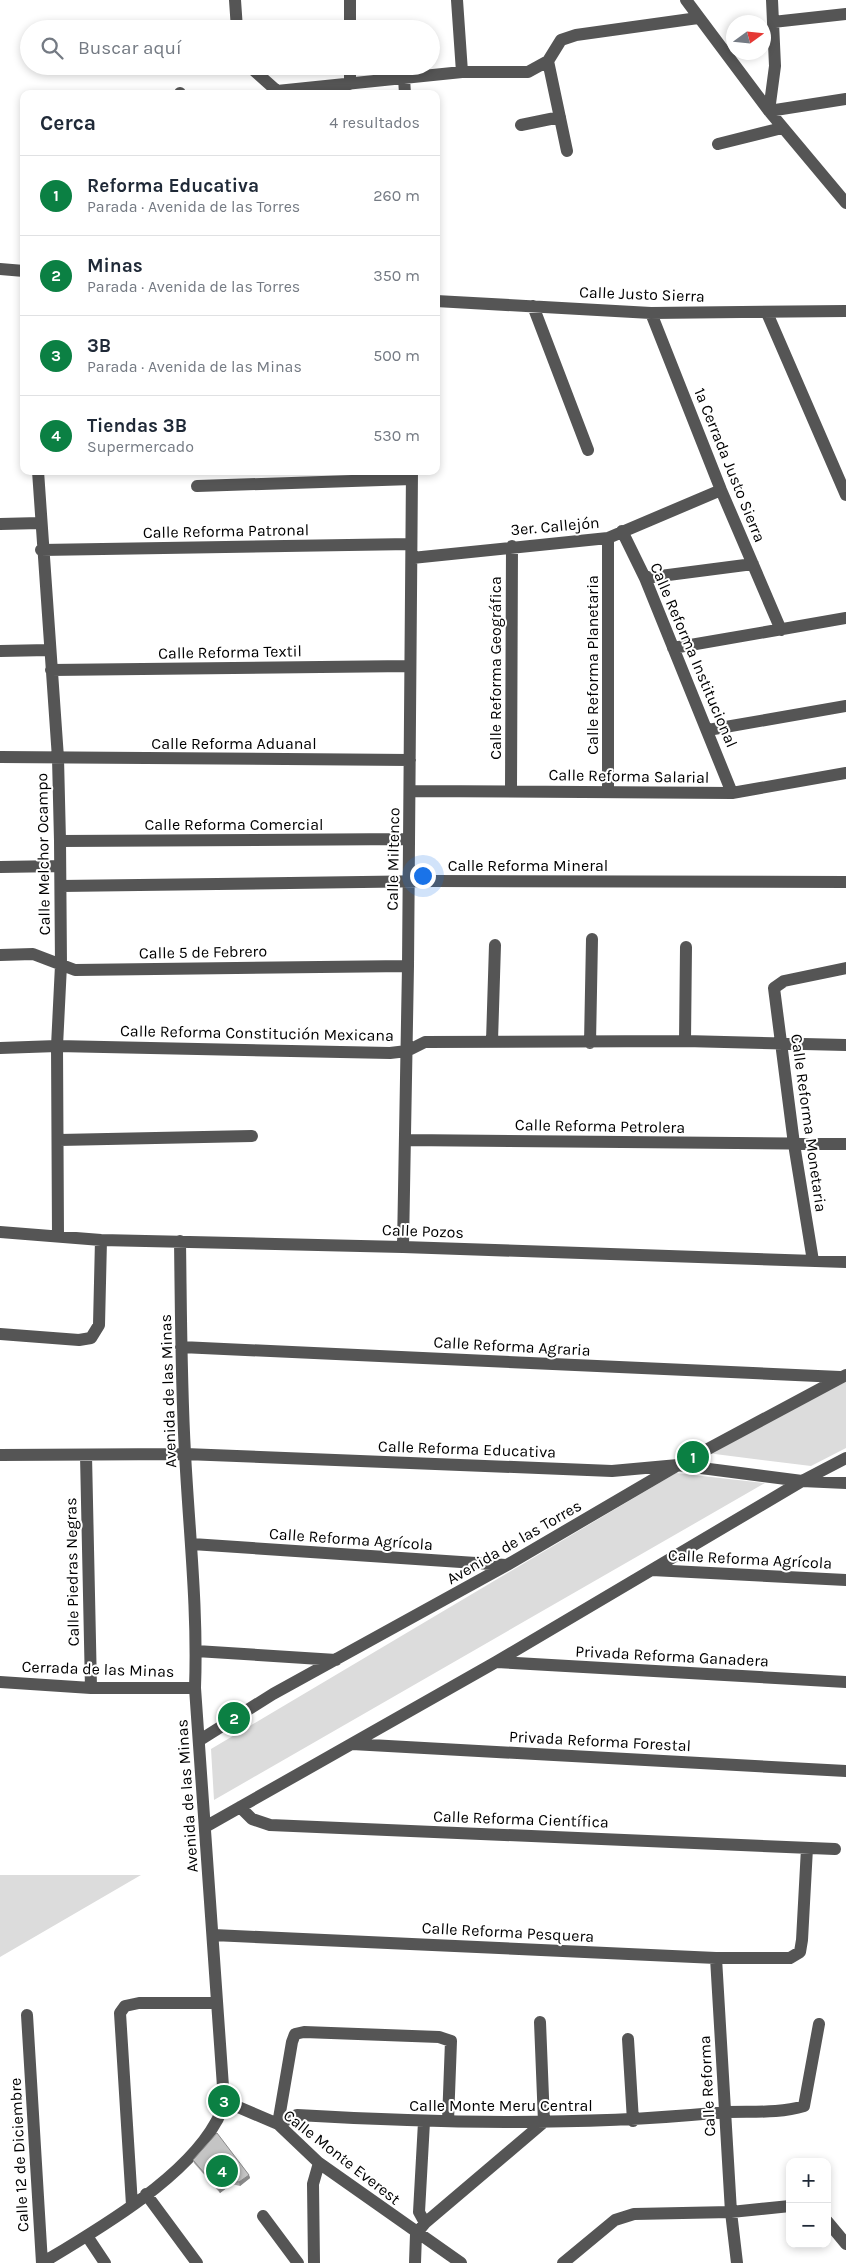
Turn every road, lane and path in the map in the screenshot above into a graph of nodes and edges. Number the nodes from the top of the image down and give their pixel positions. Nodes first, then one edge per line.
1 (235, 0) edge
2 (350, 0) edge
3 (457, 0) edge
4 (686, 0) edge
5 (772, 0) edge
6 (846, 14) edge
7 (698, 18) junction
8 (236, 20) edge
9 (350, 20) edge
10 (773, 22) junction
11 (548, 60) junction
12 (462, 72) junction
13 (440, 74) edge
14 (259, 75) edge
15 (350, 75) edge
16 (433, 75) edge
17 (404, 78) junction
18 (350, 84) junction
19 (276, 90) edge
20 (296, 90) edge
21 (405, 90) edge
22 (846, 99) edge
23 (769, 111) junction
24 (560, 117) junction
25 (520, 125) dead end
26 (782, 128) junction
27 (718, 144) dead end
28 (567, 152) dead end
29 (846, 185) edge
30 (832, 186) junction
31 (846, 203) edge
32 (0, 269) edge
33 (20, 271) edge
34 (440, 301) edge
35 (532, 306) junction
36 (846, 312) edge
37 (651, 313) junction
38 (767, 313) junction
39 (588, 450) dead end
40 (38, 475) edge
41 (412, 475) edge
42 (197, 486) dead end
43 (722, 490) junction
44 (846, 495) edge
45 (40, 523) junction
46 (0, 524) edge
47 (622, 532) junction
48 (608, 538) junction
49 (411, 544) junction
50 (512, 546) junction
51 (42, 550) junction
52 (412, 558) junction
53 (753, 564) junction
54 (645, 578) junction
55 (846, 618) edge
56 (781, 630) junction
57 (673, 648) junction
58 (49, 650) junction
59 (0, 651) edge
60 (410, 666) junction
61 (51, 670) junction
62 (846, 706) edge
63 (708, 730) junction
64 (0, 757) edge
65 (58, 758) junction
66 (410, 760) junction
67 (846, 773) edge
68 (410, 790) junction
69 (510, 790) junction
70 (608, 792) junction
71 (732, 793) junction
72 (409, 840) junction
73 (60, 841) junction
74 (60, 866) junction
75 (0, 867) edge
76 (846, 882) edge
77 (409, 883) junction
78 (61, 886) junction
79 (592, 939) dead end
80 (495, 945) dead end
81 (686, 947) dead end
82 (0, 955) edge
83 (61, 965) junction
84 (408, 966) junction
85 (846, 968) edge
86 (492, 1042) junction
87 (590, 1042) junction
88 (685, 1042) junction
89 (781, 1044) junction
90 (846, 1045) edge
91 (57, 1046) junction
92 (0, 1048) edge
93 (406, 1051) junction
94 (252, 1136) dead end
95 (59, 1140) junction
96 (405, 1140) junction
97 (794, 1144) junction
98 (846, 1144) edge
99 (0, 1232) edge
100 (58, 1236) junction
101 (101, 1240) junction
102 (180, 1241) junction
103 (403, 1247) junction
104 (813, 1261) junction
105 (846, 1262) edge
106 (0, 1334) edge
107 (181, 1347) junction
108 (844, 1376) edge
109 (185, 1454) junction
110 (0, 1455) edge
111 (86, 1455) junction
112 (846, 1458) edge
113 (678, 1465) junction
114 (802, 1481) junction
115 (846, 1483) edge
116 (192, 1544) junction
117 (507, 1565) junction
118 (652, 1570) junction
119 (846, 1580) edge
120 (196, 1651) junction
121 (338, 1660) junction
122 (496, 1662) junction
123 (0, 1682) edge
124 (846, 1682) edge
125 (90, 1688) junction
126 (195, 1688) junction
127 (200, 1740) junction
128 (351, 1744) junction
129 (846, 1771) edge
130 (240, 1807) junction
131 (205, 1827) junction
132 (807, 1848) junction
133 (834, 1849) dead end
134 (212, 1936) junction
135 (716, 1958) junction
136 (217, 2003) junction
137 (27, 2015) dead end
138 (540, 2022) dead end
139 (819, 2024) dead end
140 (628, 2039) dead end
141 (224, 2100) junction
142 (725, 2112) junction
143 (633, 2120) junction
144 (448, 2121) junction
145 (424, 2122) junction
146 (544, 2122) junction
147 (278, 2124) junction
148 (319, 2163) junction
149 (146, 2194) junction
150 (132, 2205) junction
151 (786, 2206) edge
152 (732, 2212) junction
153 (263, 2216) dead end
154 (425, 2222) junction
155 (831, 2226) edge
156 (416, 2234) junction
157 (87, 2236) junction
158 (846, 2244) edge
159 (42, 2263) edge
160 (105, 2263) edge
161 (198, 2263) edge
162 (298, 2263) edge
163 (314, 2263) edge
164 (415, 2263) edge
165 (461, 2263) edge
166 (563, 2263) edge
167 (737, 2263) edge

1 - 8 street
2 - 9 street
3 - 12 street
4 - 7 street
5 - 10 street
6 - 10 street
7 - 11 street
7 - 23 street
10 - 23 street
11 - 12 street
11 - 24 street
12 - 13 street
14 - 19 street
15 - 18 street
16 - 17 street
17 - 18 street
17 - 21 street
18 - 20 street
22 - 23 street
23 - 26 street
24 - 25 street
24 - 28 street
26 - 27 street
26 - 30 street
29 - 30 street
30 - 31 street
32 - 33 street
34 - 35 street, Calle Justo Sierra
35 - 37 street, Calle Justo Sierra
35 - 39 street
36 - 38 street, Calle Justo Sierra
37 - 38 street, Calle Justo Sierra
37 - 43 street, 1ª Cerrada Justo Sierra
38 - 44 street
40 - 45 street, Calle Melchor Ocampo
41 - 42 street
41 - 49 street, Calle Miltenco
43 - 47 street, 3er. Callejón
43 - 53 street, 1ª Cerrada Justo Sierra
45 - 46 street
45 - 51 street, Calle Melchor Ocampo
47 - 48 street, 3er. Callejón
47 - 54 street, Calle Reforma Institucional
48 - 50 street, 3er. Callejón
48 - 70 street, Calle Reforma Planetaria
49 - 51 street, Calle Reforma Patronal
49 - 52 street, Calle Miltenco
50 - 52 street, 3er. Callejón
50 - 69 street, Calle Reforma Geográfica
51 - 58 street, Calle Melchor Ocampo
52 - 60 street, Calle Miltenco
53 - 54 street
53 - 56 street, 1ª Cerrada Justo Sierra
54 - 57 street, Calle Reforma Institucional
55 - 56 street
56 - 57 street
57 - 63 street, Calle Reforma Institucional
58 - 59 street
58 - 61 street, Calle Melchor Ocampo
60 - 61 street, Calle Reforma Textil
60 - 66 street, Calle Miltenco
61 - 65 street, Calle Melchor Ocampo
62 - 63 street
63 - 71 street, Calle Reforma Institucional
64 - 65 street, Calle Reforma Aduanal
65 - 66 street, Calle Reforma Aduanal
65 - 73 street, Calle Melchor Ocampo
66 - 68 street, Calle Miltenco
67 - 71 street, Calle Reforma Salarial
68 - 69 street, Calle Reforma Salarial
68 - 72 street, Calle Miltenco
69 - 70 street, Calle Reforma Salarial
70 - 71 street, Calle Reforma Salarial
72 - 73 street, Calle Reforma Comercial
72 - 77 street, Calle Miltenco
73 - 74 street, Calle Melchor Ocampo
74 - 75 street
74 - 78 street, Calle Melchor Ocampo
76 - 77 street, Calle Reforma Mineral
77 - 78 street, Calle Reforma Mineral
77 - 84 street, Calle Miltenco
78 - 83 street, Calle Melchor Ocampo
79 - 87 street
80 - 86 street
81 - 88 street
82 - 83 street, Calle 5 de Febrero
83 - 84 street, Calle 5 de Febrero
83 - 91 street, Calle Melchor Ocampo
84 - 93 street, Calle Miltenco
85 - 89 street, Calle Reforma Monetaria
86 - 87 street, Calle Reforma Constitución Mexicana
86 - 93 street, Calle Reforma Constitución Mexicana
87 - 88 street, Calle Reforma Constitución Mexicana
88 - 89 street, Calle Reforma Constitución Mexicana
89 - 90 street, Calle Reforma Constitución Mexicana
89 - 97 street, Calle Reforma Monetaria
91 - 92 street, Calle Reforma Constitución Mexicana
91 - 93 street, Calle Reforma Constitución Mexicana
91 - 95 street, Calle Melchor Ocampo
93 - 96 street, Calle Miltenco
94 - 95 street
95 - 100 street, Calle Melchor Ocampo
96 - 97 street, Calle Reforma Petrolera
96 - 103 street, Calle Miltenco
97 - 98 street, Calle Reforma Petrolera
97 - 104 street, Calle Reforma Monetaria
99 - 100 street, Calle Pozos
100 - 101 street, Calle Pozos
101 - 102 street, Calle Pozos
101 - 106 street
102 - 103 street, Calle Pozos
102 - 107 street, Avenida de las Minas
103 - 104 street, Calle Pozos
104 - 105 street, Calle Pozos
107 - 108 street, Calle Reforma Agraria
107 - 109 street, Avenida de las Minas
108 - 113 street, Avenida de las Torres
109 - 111 street, Calle Reforma Educativa
109 - 113 street, Calle Reforma Educativa
109 - 116 street, Avenida de las Minas
110 - 111 street, Calle Reforma Educativa
111 - 125 street, Calle Piedras Negras
112 - 114 street
113 - 114 street, Calle Reforma Educativa
113 - 117 street, Avenida de las Torres
114 - 115 street, Calle Reforma Educativa
114 - 118 street
116 - 117 street, Calle Reforma Agrícola
116 - 120 street, Avenida de las Minas
117 - 121 street, Avenida de las Torres
118 - 119 street, Calle Reforma Agrícola
118 - 122 street
120 - 121 street
120 - 126 street, Avenida de las Minas
121 - 127 street, Avenida de las Torres
122 - 124 street, Privada Reforma Ganadera
122 - 128 street
123 - 125 street, Cerrada de las Minas
125 - 126 street, Cerrada de las Minas
126 - 127 street, Avenida de las Minas
127 - 131 street, Avenida de las Minas
128 - 129 street, Privada Reforma Forestal
128 - 130 street
130 - 131 street
130 - 132 street, Calle Reforma Científica
131 - 134 street, Avenida de las Minas
132 - 133 street, Calle Reforma Científica
132 - 135 street, Calle Reforma Pesquera
134 - 135 street, Calle Reforma Pesquera
134 - 136 street, Avenida de las Minas
135 - 142 street, Calle Reforma
136 - 141 street, Avenida de las Minas
136 - 150 street
137 - 159 street, Calle 12 de Diciembre
138 - 146 street
139 - 142 street, Calle Monte Meru Central
140 - 143 street
141 - 147 street, Calle Monte Everest
141 - 149 street, Avenida de las Minas
142 - 143 street, Calle Monte Meru Central
142 - 152 street, Calle Reforma
143 - 146 street, Calle Monte Meru Central
144 - 145 street, Calle Monte Meru Central
144 - 146 street, Calle Monte Meru Central
144 - 147 street
145 - 147 street, Calle Monte Meru Central
145 - 154 street
146 - 154 street
147 - 148 street, Calle Monte Everest
148 - 156 street, Calle Monte Everest
148 - 163 street
149 - 150 street, Avenida de las Minas
149 - 161 street
150 - 157 street, Avenida de las Minas
151 - 152 street
152 - 166 street
152 - 167 street, Calle Reforma
153 - 162 street
154 - 156 street
155 - 158 street
156 - 164 street
156 - 165 street, Calle Monte Everest
157 - 159 street, Avenida de las Minas
157 - 160 street

